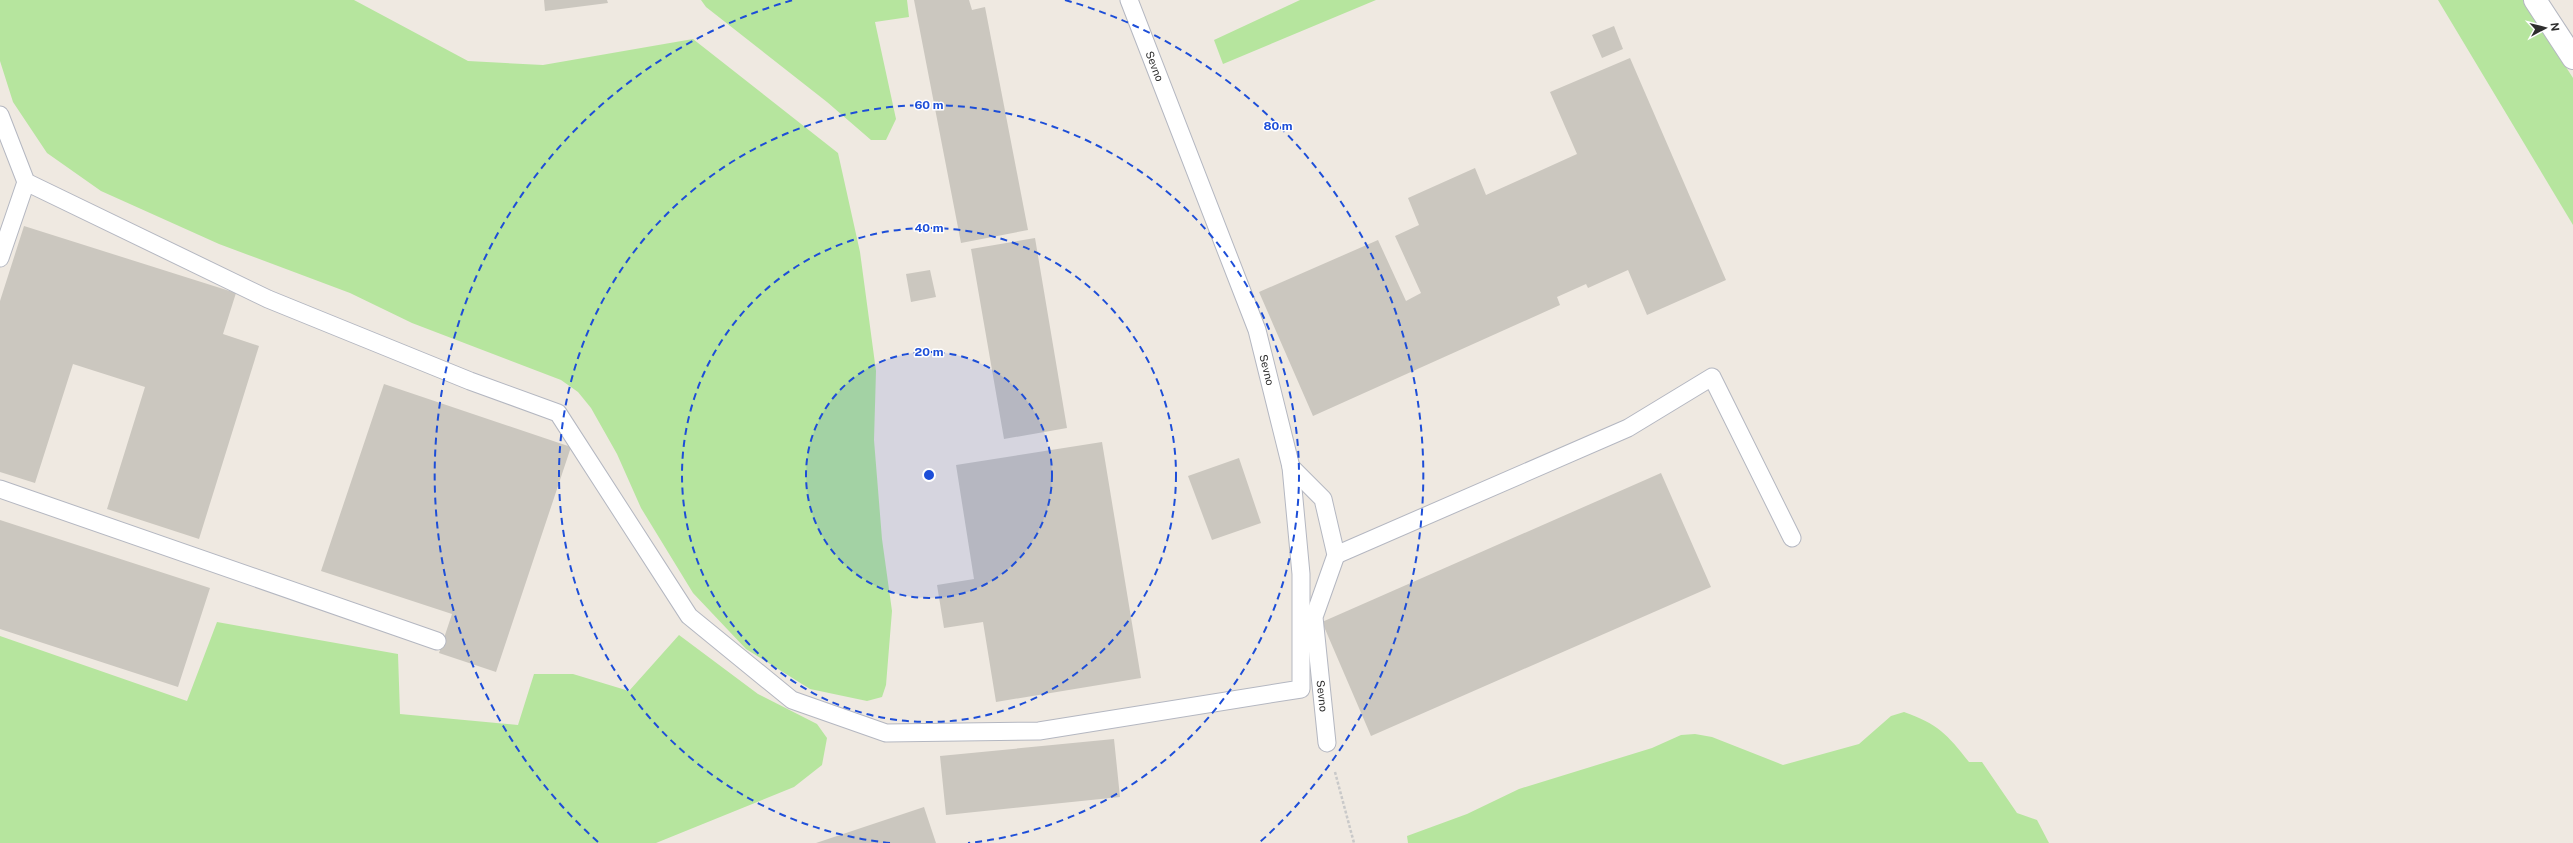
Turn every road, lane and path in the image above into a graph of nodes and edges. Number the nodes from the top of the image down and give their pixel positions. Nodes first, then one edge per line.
1 (1129, 0) edge
2 (2535, 0) edge
3 (2573, 58) edge
4 (0, 115) edge
5 (26, 182) junction
6 (0, 258) edge
7 (1291, 467) junction
8 (0, 489) edge
9 (1792, 538) dead end
10 (1336, 556) junction
11 (437, 641) dead end
12 (1327, 743) joint
13 (1354, 843) edge

1 - 7 lane, Sevno
2 - 3 street
4 - 5 lane
5 - 6 lane
5 - 7 lane, Sevno
7 - 10 lane
8 - 11 lane
9 - 10 lane
10 - 12 lane, Sevno
12 - 13 path

